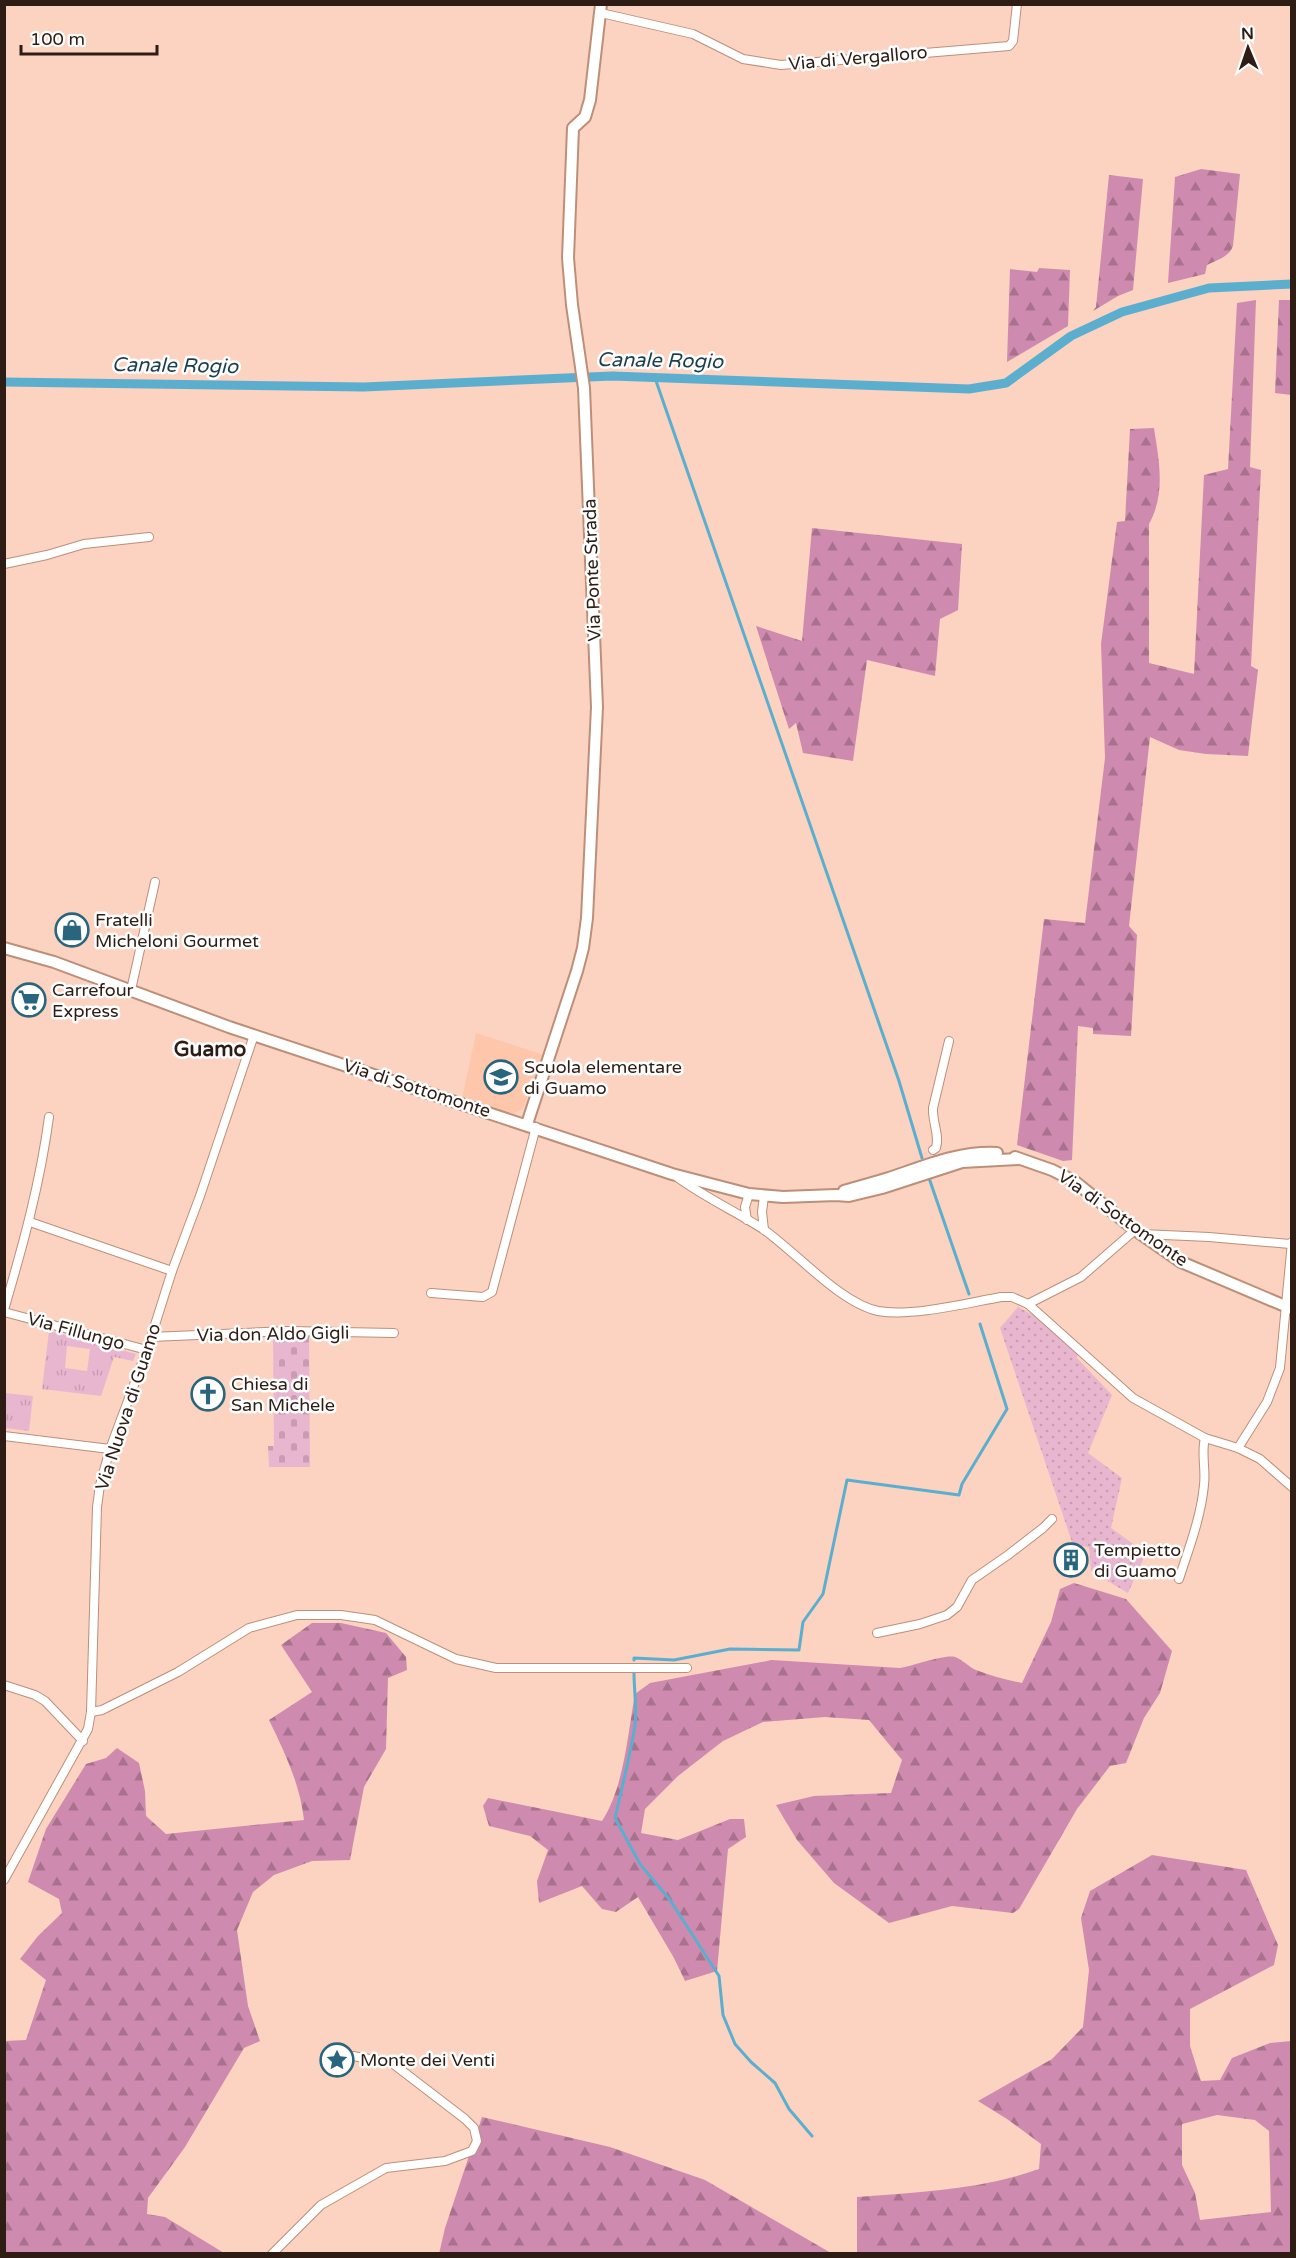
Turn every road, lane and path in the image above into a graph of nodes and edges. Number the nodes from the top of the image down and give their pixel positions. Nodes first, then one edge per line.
1 (1017, 4) edge
2 (601, 9) edge
3 (149, 537) dead end
4 (4, 564) edge
5 (155, 882) dead end
6 (4, 948) edge
7 (131, 990) junction
8 (254, 1035) junction
9 (949, 1041) dead end
10 (50, 1117) dead end
11 (531, 1126) junction
12 (1019, 1159) junction
13 (926, 1165) junction
14 (674, 1174) junction
15 (749, 1194) junction
16 (836, 1194) junction
17 (764, 1196) junction
18 (747, 1220) junction
19 (30, 1222) junction
20 (764, 1230) junction
21 (1138, 1232) junction
22 (1291, 1243) edge
23 (172, 1271) junction
24 (431, 1293) dead end
25 (1028, 1304) junction
26 (1289, 1308) edge
27 (4, 1311) edge
28 (394, 1333) dead end
29 (151, 1337) junction
30 (147, 1350) junction
31 (4, 1436) edge
32 (1205, 1438) junction
33 (1238, 1448) junction
34 (110, 1449) junction
35 (1292, 1487) edge
36 (1052, 1519) dead end
37 (1179, 1579) dead end
38 (876, 1633) dead end
39 (687, 1668) dead end
40 (4, 1685) edge
41 (91, 1712) junction
42 (83, 1741) junction
43 (4, 1880) edge
44 (353, 2056) dead end
45 (272, 2253) edge

1 - 2 street, Via di Vergalloro
2 - 11 main road, Via Ponte Strada
3 - 4 street
5 - 7 street
6 - 7 main road, Via di Sottomonte
7 - 8 main road, Via di Sottomonte
8 - 11 main road, Via di Sottomonte
8 - 23 street, Via Nuova di Guamo
9 - 13 street
10 - 19 street
11 - 14 main road, Via di Sottomonte
11 - 24 street
12 - 13 main road, Via di Sottomonte
12 - 16 main road, Via di Sottomonte
12 - 21 main road, Via di Sottomonte
13 - 16 main road, Via di Sottomonte
14 - 15 main road, Via di Sottomonte
14 - 18 street
15 - 17 main road, Via di Sottomonte
15 - 18 street
16 - 17 main road, Via di Sottomonte
17 - 20 street
18 - 20 street
19 - 23 street
19 - 27 street
20 - 25 street
21 - 22 street
21 - 25 street
21 - 26 main road, Via di Sottomonte
22 - 26 street
23 - 29 street, Via Nuova di Guamo
25 - 32 street
26 - 33 street
27 - 30 street, Via Fillungo
28 - 29 street, Via don Aldo Gigli
29 - 30 street, Via Nuova di Guamo
30 - 34 street, Via Nuova di Guamo
31 - 34 street
32 - 33 street
32 - 37 street
33 - 35 street
34 - 41 street, Via Nuova di Guamo
36 - 38 street
39 - 41 street
40 - 42 street
41 - 42 street, Via Nuova di Guamo
42 - 43 street, Via Nuova di Guamo
44 - 45 street

